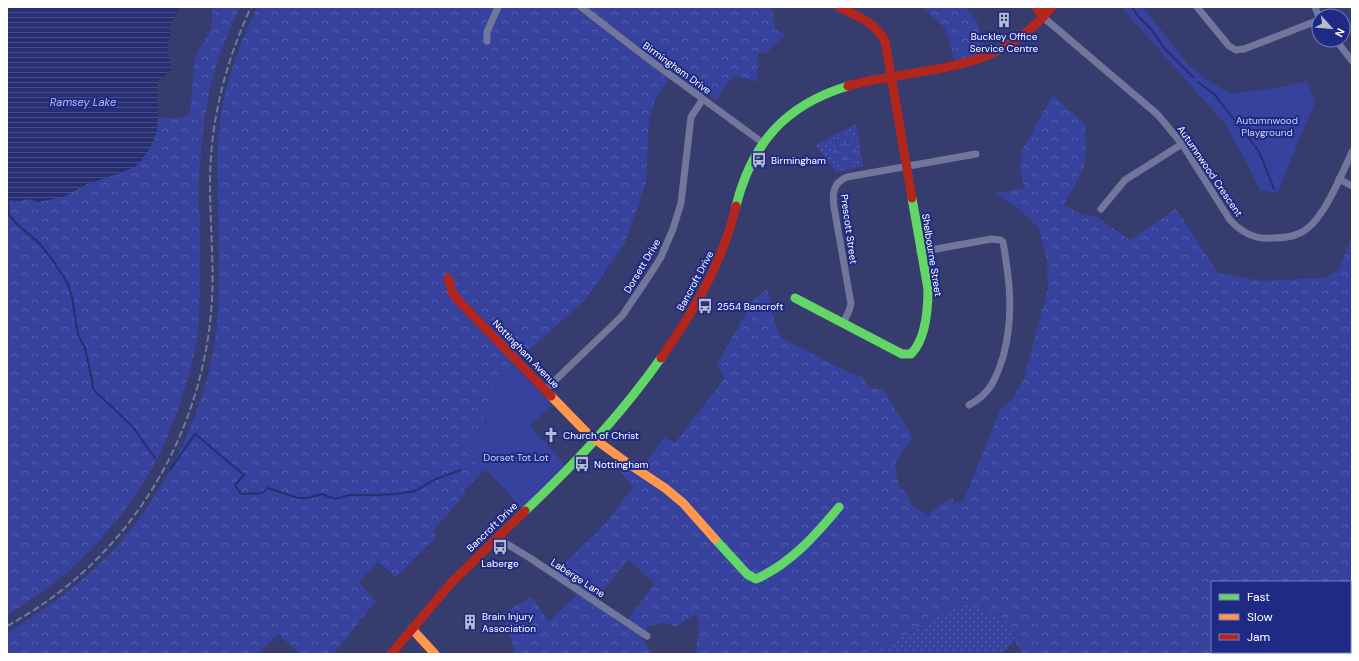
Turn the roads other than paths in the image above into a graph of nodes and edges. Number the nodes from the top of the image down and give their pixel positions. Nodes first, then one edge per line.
1 (498, 7) edge
2 (581, 7) edge
3 (839, 7) edge
4 (1036, 7) edge
5 (1052, 7) edge
6 (1197, 7) edge
7 (1043, 18) junction
8 (1311, 21) edge
9 (487, 41) dead end
10 (1342, 48) edge
11 (1352, 61) edge
12 (891, 77) junction
13 (703, 99) junction
14 (763, 142) junction
15 (1182, 144) junction
16 (1352, 152) edge
17 (976, 154) dead end
18 (906, 167) junction
19 (1339, 179) junction
20 (1352, 186) edge
21 (1100, 209) dead end
22 (920, 252) junction
23 (448, 278) dead end
24 (795, 298) dead end
25 (843, 323) junction
26 (545, 390) junction
27 (969, 405) dead end
28 (596, 440) junction
29 (839, 507) dead end
30 (496, 538) junction
31 (412, 629) junction
32 (647, 636) dead end
33 (391, 654) edge
34 (435, 654) edge

1 - 9 street
2 - 13 street, Birmingham Drive
3 - 12 street, Shelbourne Street
4 - 7 street
5 - 7 street, Bancroft Drive
6 - 8 street
7 - 12 street, Bancroft Drive
7 - 15 street, Autumnwood Crescent
10 - 11 street
12 - 14 street, Bancroft Drive
12 - 18 street, Shelbourne Street
13 - 14 street, Birmingham Drive
13 - 26 street, Dorsett Drive
14 - 28 street, Bancroft Drive
15 - 19 street, Autumnwood Crescent
15 - 21 street
16 - 19 street, Autumnwood Crescent
17 - 18 street
18 - 22 street, Shelbourne Street
18 - 25 street, Prescott Street
19 - 20 street
22 - 25 street, Shelbourne Street
22 - 27 street
23 - 26 street, Nottingham Avenue
24 - 25 street, Shelbourne Street
26 - 28 street, Nottingham Avenue
28 - 29 street, Nottingham Avenue
28 - 30 street, Bancroft Drive
30 - 31 street, Bancroft Drive
30 - 32 street, Laberge Lane
31 - 33 street, Bancroft Drive
31 - 34 street

